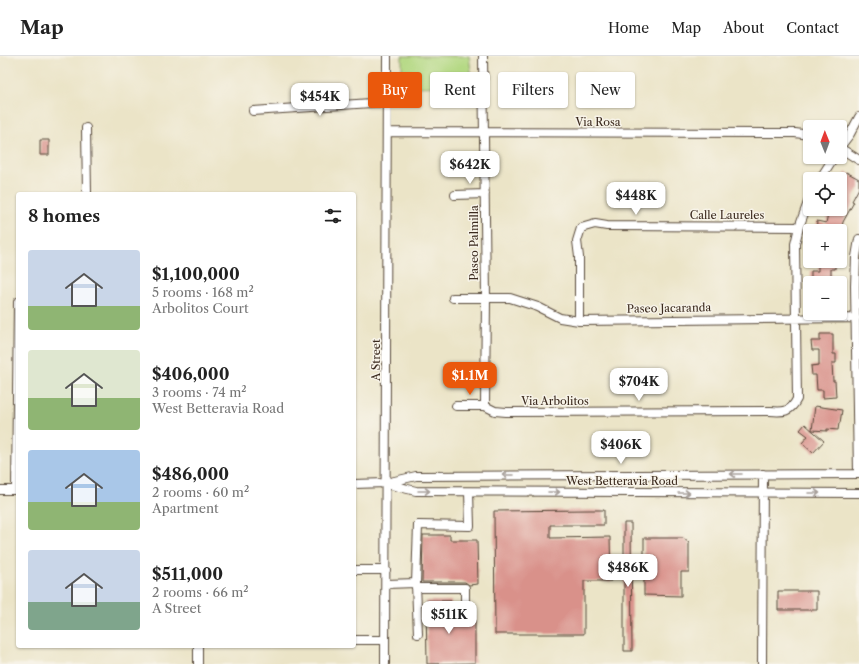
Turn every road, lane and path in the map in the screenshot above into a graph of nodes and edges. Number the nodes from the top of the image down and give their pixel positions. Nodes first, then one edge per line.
1 (387, 56) edge
2 (483, 56) edge
3 (387, 72) edge
4 (368, 103) edge
5 (386, 108) edge
6 (253, 111) dead end
7 (859, 117) edge
8 (86, 128) dead end
9 (387, 132) junction
10 (484, 132) junction
11 (803, 134) edge
12 (847, 138) edge
13 (847, 152) edge
14 (859, 160) edge
15 (87, 192) edge
16 (485, 194) junction
17 (456, 195) dead end
18 (803, 216) edge
19 (799, 227) junction
20 (859, 239) edge
21 (453, 298) dead end
22 (486, 298) junction
23 (796, 318) junction
24 (856, 318) junction
25 (579, 321) junction
26 (456, 406) dead end
27 (485, 406) junction
28 (763, 474) junction
29 (858, 474) edge
30 (386, 483) junction
31 (356, 484) edge
32 (0, 490) edge
33 (16, 490) edge
34 (469, 492) junction
35 (763, 493) junction
36 (859, 493) edge
37 (356, 570) edge
38 (386, 570) junction
39 (386, 584) junction
40 (416, 586) junction
41 (465, 605) dead end
42 (418, 634) dead end
43 (356, 640) edge
44 (385, 640) junction
45 (198, 648) edge
46 (198, 664) edge
47 (385, 664) edge
48 (762, 664) edge

1 - 3 street, A Street
2 - 10 street, Paseo Palmilla
4 - 6 street
5 - 9 street, A Street
7 - 12 street
8 - 15 street
9 - 10 street, Via Rosa
9 - 30 street, A Street
10 - 11 street, Via Rosa
10 - 16 street, Paseo Palmilla
13 - 14 street
16 - 17 street
16 - 22 street, Paseo Palmilla
18 - 19 street
19 - 23 street
19 - 25 street, Calle Laureles
20 - 24 street
21 - 22 street, Paseo Jacaranda
22 - 25 street, Paseo Jacaranda
22 - 27 street, Paseo Palmilla
23 - 24 street, Paseo Jacaranda
23 - 25 street, Paseo Jacaranda
23 - 27 street, Via Arbolitos
24 - 29 street
26 - 27 street, Via Arbolitos
28 - 29 street, West Betteravia Road
28 -> 30 street, West Betteravia Road
28 - 35 street
30 - 31 street, West Betteravia Road
30 -> 34 street, West Betteravia Road
30 - 38 street, A Street
32 - 33 street
34 -> 35 street, West Betteravia Road
34 - 40 street
35 -> 36 street, West Betteravia Road
35 - 48 street
37 - 38 street
38 - 39 street, A Street
39 - 40 street
39 - 44 street, A Street
40 - 41 street
40 - 42 street
43 - 44 street
44 - 47 street, A Street
45 - 46 street

